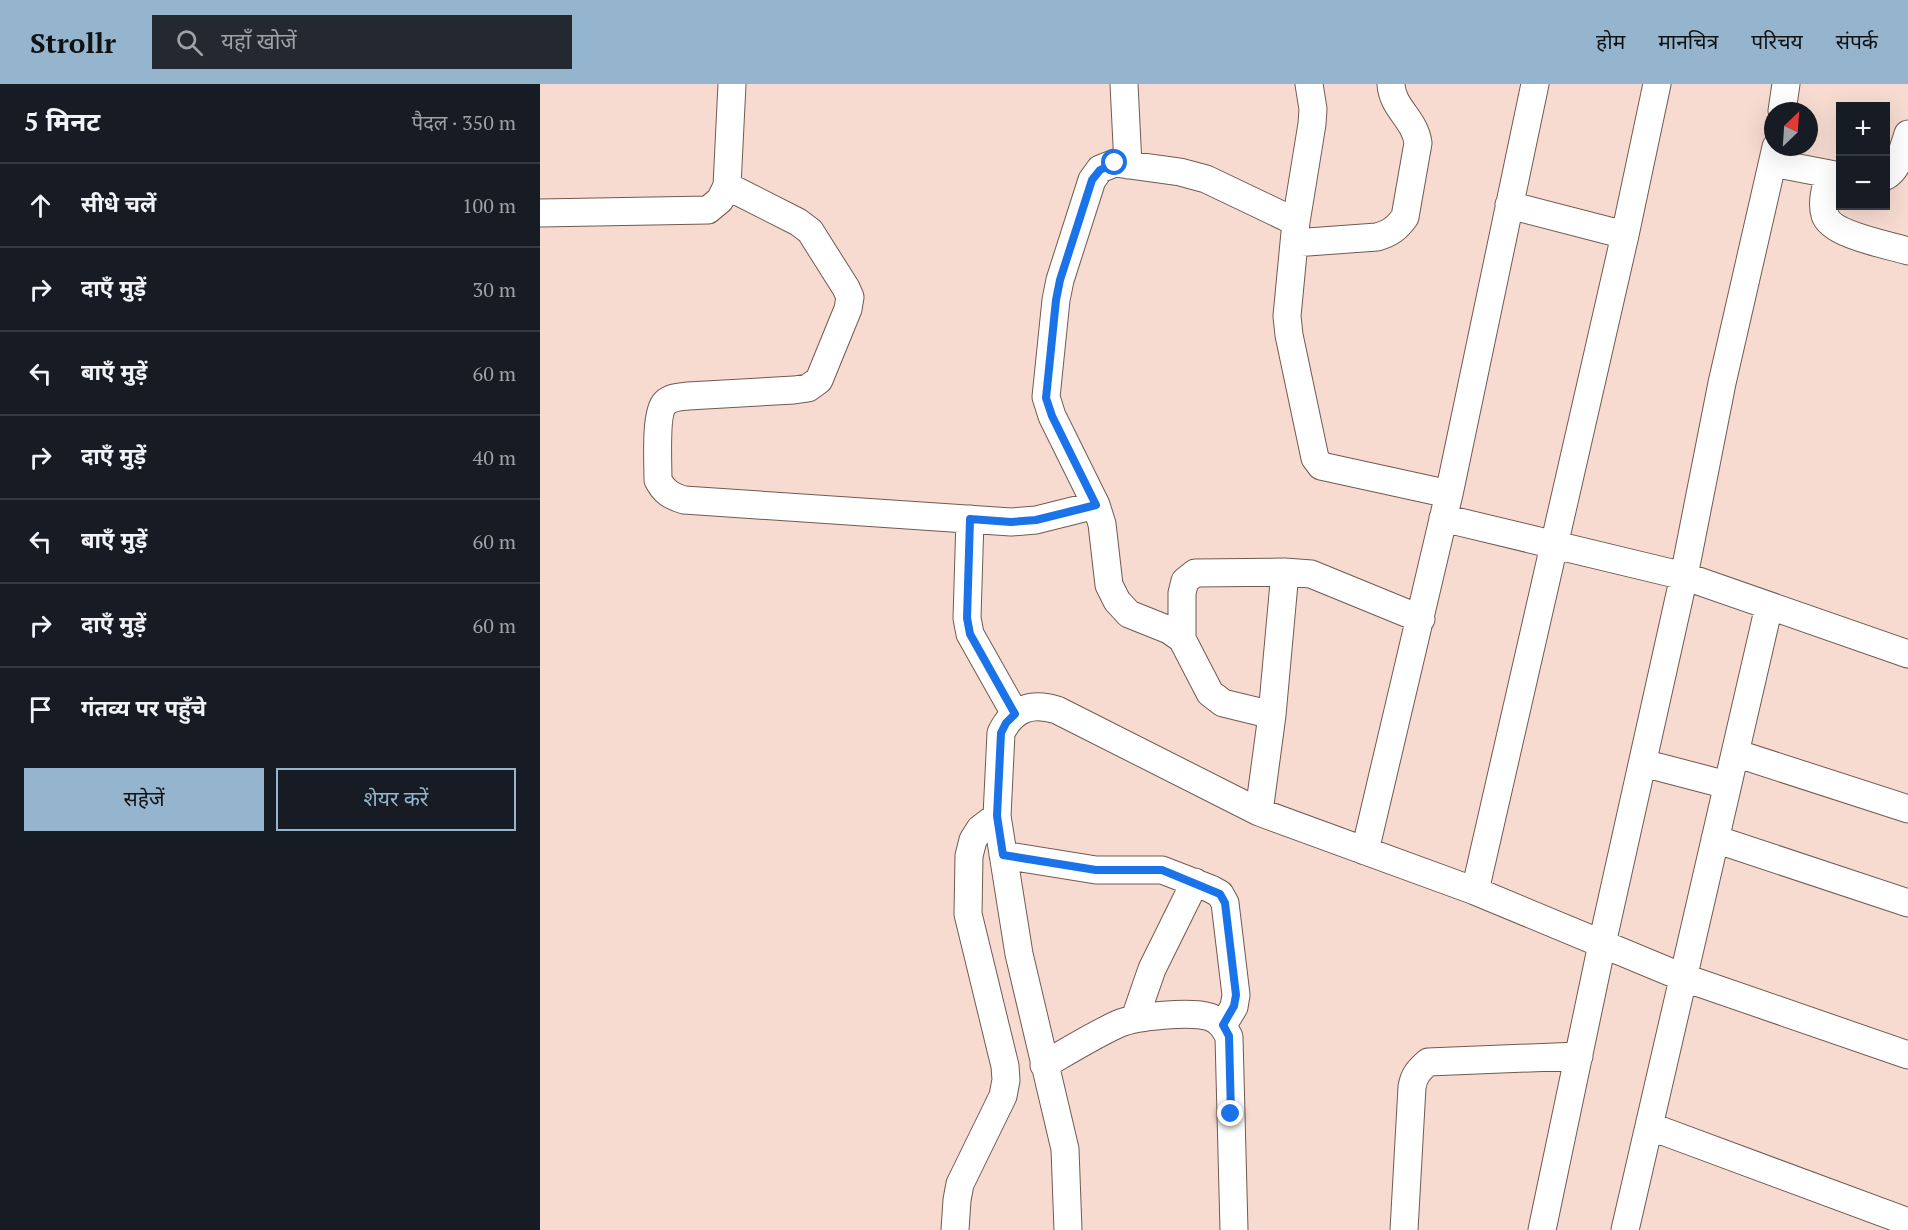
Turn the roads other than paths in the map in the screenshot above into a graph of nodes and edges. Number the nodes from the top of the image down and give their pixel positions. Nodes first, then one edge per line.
1 (732, 84) edge
2 (1124, 84) edge
3 (1309, 84) edge
4 (1391, 84) edge
5 (1535, 84) edge
6 (1657, 84) edge
7 (1786, 84) edge
8 (1783, 102) edge
9 (1908, 134) edge
10 (1775, 156) edge
11 (1778, 156) edge
12 (1128, 165) junction
13 (1890, 174) edge
14 (1835, 175) edge
15 (727, 186) junction
16 (1509, 205) junction
17 (540, 213) edge
18 (1295, 233) junction
19 (1625, 235) junction
20 (1908, 251) edge
21 (1096, 505) junction
22 (1446, 506) junction
23 (970, 519) junction
24 (1554, 546) junction
25 (1285, 572) junction
26 (1684, 576) junction
27 (1769, 606) junction
28 (1420, 619) junction
29 (1182, 639) junction
30 (1908, 654) edge
31 (1015, 714) junction
32 (1272, 715) junction
33 (1735, 753) junction
34 (1643, 763) junction
35 (1728, 784) junction
36 (1908, 809) edge
37 (1259, 812) junction
38 (997, 816) junction
39 (1715, 839) junction
40 (1365, 851) junction
41 (1003, 855) junction
42 (1195, 882) junction
43 (1475, 891) junction
44 (1908, 903) edge
45 (1602, 944) junction
46 (1682, 977) junction
47 (1135, 1018) junction
48 (1223, 1025) junction
49 (1906, 1047) edge
50 (1579, 1056) junction
51 (1044, 1065) junction
52 (1649, 1126) junction
53 (1908, 1222) edge
54 (955, 1230) edge
55 (1068, 1230) edge
56 (1234, 1230) edge
57 (1404, 1230) edge
58 (1542, 1230) edge
59 (1625, 1230) edge

1 - 15 street
2 - 12 street
3 - 18 street
4 - 18 street
5 - 16 street
6 - 19 street
7 - 8 street
9 - 13 street
10 - 26 street
11 - 14 street
12 - 18 street
12 - 21 street
14 - 20 street
15 - 17 street
15 - 23 street
16 - 19 street
16 - 22 street
18 - 22 street
19 - 24 street
21 - 23 street
21 - 29 street
22 - 24 street
22 - 28 street
23 - 31 street
24 - 26 street
24 - 43 street
25 - 28 street
25 - 29 street
25 - 32 street
26 - 27 street
26 - 34 street
27 - 30 street
27 - 33 street
28 - 40 street
29 - 32 street
31 - 37 street
31 - 38 street
32 - 37 street
33 - 35 street
33 - 36 street
34 - 35 street
34 - 45 street
35 - 39 street
37 - 40 street
38 - 41 street
38 - 54 street
39 - 44 street
39 - 46 street
40 - 43 street
41 - 42 street
41 - 51 street
42 - 47 street
42 - 48 street
43 - 45 street
45 - 46 street
45 - 50 street
46 - 49 street
46 - 52 street
47 - 48 street
47 - 51 street
48 - 56 street
50 - 57 street
50 - 58 street
51 - 55 street
52 - 53 street
52 - 59 street

